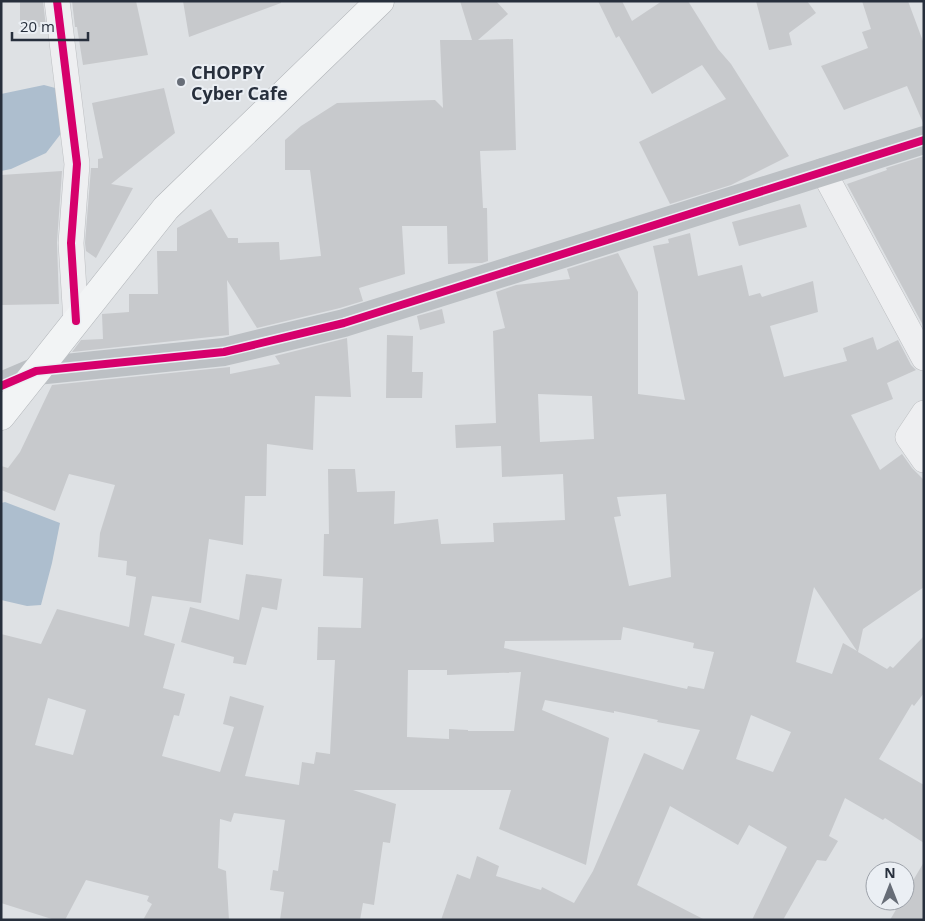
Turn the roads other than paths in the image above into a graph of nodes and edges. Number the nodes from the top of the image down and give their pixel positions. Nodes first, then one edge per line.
1 (56, 1) edge
2 (380, 1) edge
3 (924, 140) edge
4 (823, 171) junction
5 (76, 321) junction
6 (924, 358) edge
7 (36, 371) junction
8 (1, 386) edge
9 (924, 413) edge
10 (1, 416) edge
11 (924, 460) edge

1 - 5 street
2 - 5 highway
3 - 4 street
4 - 6 street
4 - 7 street
5 - 7 highway
7 - 8 street
7 - 10 highway
9 - 11 street

